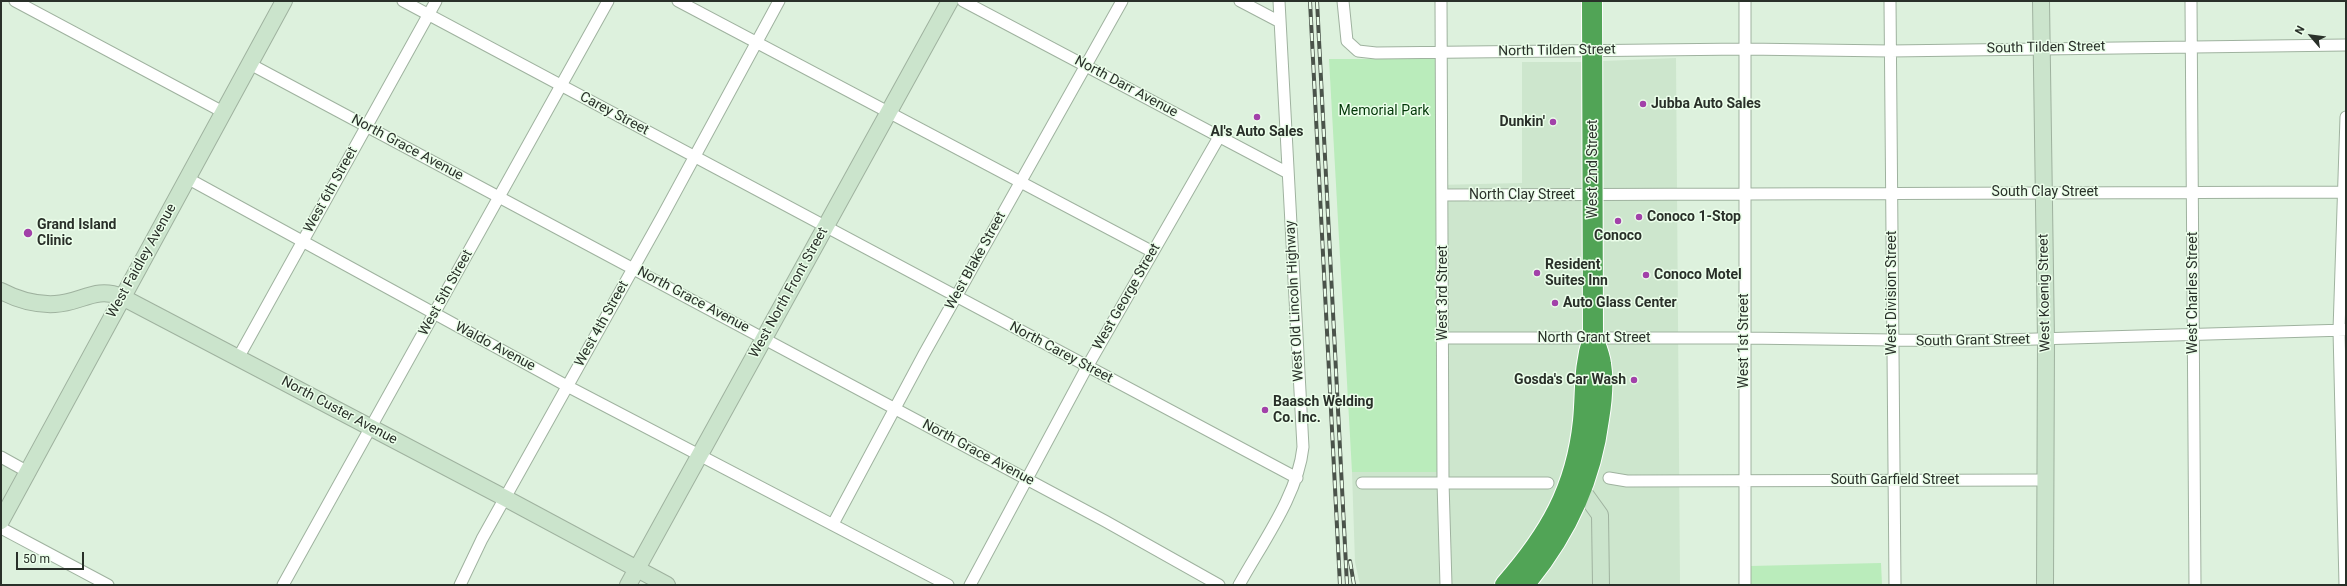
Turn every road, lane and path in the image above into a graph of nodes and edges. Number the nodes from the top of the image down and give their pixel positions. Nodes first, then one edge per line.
1 (15, 1) edge
2 (284, 1) edge
3 (403, 1) edge
4 (436, 1) edge
5 (608, 1) edge
6 (678, 1) edge
7 (779, 1) edge
8 (950, 1) edge
9 (963, 1) edge
10 (1122, 1) edge
11 (1240, 1) edge
12 (1279, 1) edge
13 (1343, 1) edge
14 (1441, 1) edge
15 (1592, 1) edge
16 (1745, 1) edge
17 (1890, 1) edge
18 (2041, 1) edge
19 (2192, 1) edge
20 (428, 15) junction
21 (1280, 22) junction
22 (757, 43) junction
23 (2346, 45) edge
24 (2192, 46) junction
25 (1745, 48) junction
26 (2042, 48) junction
27 (1592, 50) junction
28 (1890, 51) junction
29 (1441, 52) junction
30 (250, 64) junction
31 (1086, 66) junction
32 (562, 86) junction
33 (223, 112) junction
34 (888, 113) junction
35 (2346, 117) edge
36 (366, 127) junction
37 (1219, 137) junction
38 (695, 157) junction
39 (1288, 173) junction
40 (187, 178) junction
41 (1020, 183) junction
42 (2044, 191) junction
43 (2192, 192) junction
44 (2345, 192) edge
45 (1891, 193) junction
46 (1443, 195) junction
47 (1594, 195) junction
48 (1744, 195) junction
49 (500, 197) junction
50 (825, 226) junction
51 (302, 242) junction
52 (1153, 252) junction
53 (633, 268) junction
54 (1, 291) edge
55 (122, 297) junction
56 (956, 297) junction
57 (434, 314) junction
58 (2342, 330) edge
59 (2193, 334) junction
60 (764, 338) junction
61 (1444, 338) junction
62 (1593, 338) junction
63 (1744, 338) junction
64 (2046, 340) junction
65 (1892, 341) junction
66 (238, 358) junction
67 (1087, 367) junction
68 (567, 386) junction
69 (895, 409) junction
70 (370, 428) junction
71 (700, 455) junction
72 (1, 457) edge
73 (28, 472) junction
74 (1297, 478) junction
75 (1609, 478) dead end
76 (1027, 479) junction
77 (1894, 479) junction
78 (2046, 480) junction
79 (1745, 481) junction
80 (1362, 482) dead end
81 (1443, 482) junction
82 (1548, 483) dead end
83 (1576, 486) junction
84 (505, 498) junction
85 (1, 521) edge
86 (833, 524) junction
87 (1, 528) edge
88 (637, 569) junction
89 (108, 585) edge
90 (283, 585) edge
91 (460, 585) edge
92 (628, 585) edge
93 (667, 585) edge
94 (948, 585) edge
95 (970, 585) edge
96 (1219, 585) edge
97 (1239, 585) edge
98 (1446, 585) edge
99 (1505, 585) edge
100 (1524, 585) edge
101 (1601, 585) edge
102 (1745, 585) edge
103 (1895, 585) edge
104 (2045, 585) edge
105 (2195, 585) edge
106 (2345, 585) edge

1 - 33 street
2 - 30 street, West Faidley Avenue
3 - 20 street, Carey Street
4 - 20 street, West 6th Street
5 - 32 street, West 5th Street
6 - 22 street
7 - 22 street, West 4th Street
8 - 34 street, West North Front Street
9 - 31 street, North Darr Avenue
10 - 31 street, West Blake Street
11 - 21 street
12 - 21 street, West Old Lincoln Highway
13 - 29 street, North Tilden Street
14 - 29 street, West 3rd Street
15 - 27 highway, West 2nd Street
16 - 25 street, West 1st Street
17 - 28 street, West Division Street
18 - 26 street, West Koenig Street
19 - 24 street, West Charles Street
20 - 32 street, Carey Street
20 - 36 street, West 6th Street
21 - 39 street, West Old Lincoln Highway
22 - 34 street
22 - 38 street, West 4th Street
23 - 24 street, South Tilden Street
24 - 26 street, South Tilden Street
24 - 43 street, West Charles Street
25 - 27 street, North Tilden Street
25 - 28 street, South Tilden Street
25 - 48 street, West 1st Street
26 - 28 street, South Tilden Street
26 - 42 street, West Koenig Street
27 - 29 street, North Tilden Street
27 - 47 highway, West 2nd Street
28 - 45 street, West Division Street
29 - 46 street, West 3rd Street
30 - 33 street, West Faidley Avenue
30 - 36 street, North Grace Avenue
31 - 37 street, North Darr Avenue
31 - 41 street, West Blake Street
32 - 38 street, Carey Street
32 - 49 street, West 5th Street
33 - 40 street, West Faidley Avenue
34 - 41 street
34 - 50 street, West North Front Street
35 - 44 street
36 - 49 street, North Grace Avenue
36 - 51 street, West 6th Street
37 - 39 street, North Darr Avenue
37 - 52 street, West George Street
38 - 50 street, Carey Street
38 - 53 street, West 4th Street
39 - 74 street, West Old Lincoln Highway
40 - 51 street, Waldo Avenue
40 - 55 street, West Faidley Avenue
41 - 52 street
41 - 56 street, West Blake Street
42 - 43 street, South Clay Street
42 - 45 street, South Clay Street
42 - 64 street, West Koenig Street
43 - 44 street, South Clay Street
43 - 59 street, West Charles Street
44 - 58 street
45 - 48 street, South Clay Street
45 - 65 street, West Division Street
46 - 47 street, North Clay Street
46 - 61 street, West 3rd Street
47 - 48 street, North Clay Street
47 - 62 highway, West 2nd Street
48 - 63 street, West 1st Street
49 - 53 street, North Grace Avenue
49 - 57 street, West 5th Street
50 - 56 street, North Carey Street
50 - 60 street, West North Front Street
51 - 57 street, Waldo Avenue
51 - 66 street, West 6th Street
52 - 67 street, West George Street
53 - 60 street, North Grace Avenue
53 - 68 street, West 4th Street
54 - 55 street, North Custer Avenue
55 - 66 street, North Custer Avenue
55 - 73 street, West Faidley Avenue
56 - 67 street, North Carey Street
56 - 69 street, West Blake Street
57 - 68 street, Waldo Avenue
57 - 70 street, West 5th Street
58 - 59 street, South Grant Street
58 - 106 street
59 - 64 street, South Grant Street
59 - 105 street, West Charles Street
60 - 69 street, North Grace Avenue
60 - 71 street, West North Front Street
61 - 62 street, North Grant Street
61 - 81 street, West 3rd Street
62 - 63 street, North Grant Street
62 - 83 highway, West 2nd Street
63 - 65 street, South Grant Street
63 - 79 street, West 1st Street
64 - 65 street, South Grant Street
64 - 78 street, West Koenig Street
65 - 77 street, West Division Street
66 - 70 street, North Custer Avenue
67 - 74 street, North Carey Street
67 - 76 street, West George Street
68 - 71 street, Waldo Avenue
68 - 84 street, West 4th Street
69 - 76 street, North Grace Avenue
69 - 86 street, West Blake Street
70 - 84 street, North Custer Avenue
70 - 90 street, West 5th Street
71 - 86 street, Waldo Avenue
71 - 88 street, West North Front Street
72 - 73 street
73 - 85 street, West Faidley Avenue
74 - 97 street, West Old Lincoln Highway
75 - 79 street, South Garfield Street
76 - 95 street, West George Street
76 - 96 street, North Grace Avenue
77 - 78 street, South Garfield Street
77 - 79 street, South Garfield Street
77 - 103 street, West Division Street
78 - 104 street, West Koenig Street
79 - 102 street, West 1st Street
80 - 81 street
81 - 82 street
81 - 98 street, West 3rd Street
83 - 99 highway
83 - 100 highway
83 - 101 street
84 - 88 street, North Custer Avenue
84 - 91 street, West 4th Street
86 - 94 street, Waldo Avenue
87 - 89 street
88 - 92 street, West North Front Street
88 - 93 street, North Custer Avenue

